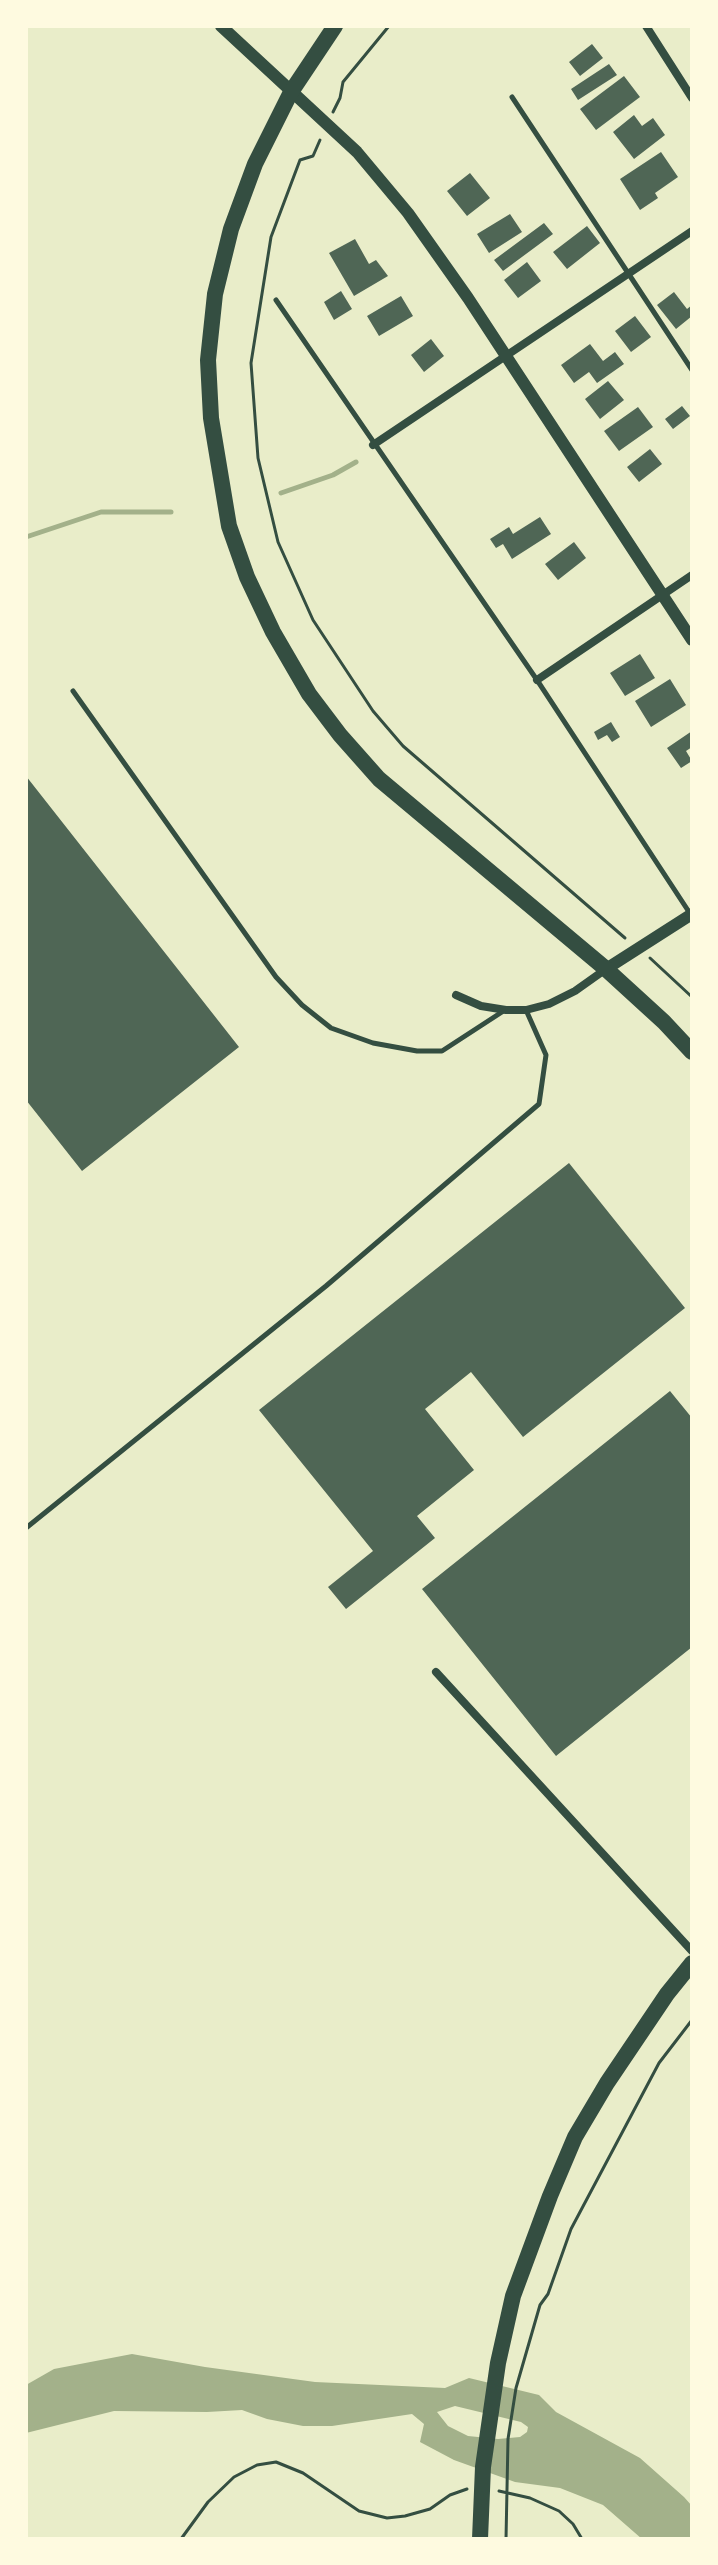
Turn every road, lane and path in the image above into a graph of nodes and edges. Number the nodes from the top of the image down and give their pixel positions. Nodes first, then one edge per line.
1 (221, 26) edge
2 (335, 26) edge
3 (389, 26) edge
4 (646, 26) edge
5 (291, 92) junction
6 (512, 97) dead end
7 (692, 98) edge
8 (327, 124) junction
9 (692, 231) edge
10 (628, 274) junction
11 (276, 300) dead end
12 (505, 357) junction
13 (692, 370) edge
14 (373, 445) junction
15 (692, 575) edge
16 (662, 595) junction
17 (692, 640) edge
18 (537, 680) junction
19 (73, 691) dead end
20 (692, 915) edge
21 (637, 949) junction
22 (606, 969) junction
23 (456, 995) dead end
24 (692, 997) edge
25 (506, 1010) junction
26 (526, 1010) junction
27 (692, 1052) edge
28 (26, 1528) edge
29 (436, 1672) dead end
30 (692, 1951) edge
31 (692, 1963) edge
32 (692, 2020) edge
33 (476, 2488) dead end
34 (488, 2488) dead end
35 (480, 2532) edge
36 (506, 2538) edge
37 (181, 2539) edge
38 (582, 2539) edge

1 - 5 street
2 - 5 main road
3 - 8 path
4 - 7 street
5 - 8 street
5 - 22 main road
6 - 10 lane
8 - 12 street
8 - 21 path
9 - 10 street
10 - 12 street
10 - 13 lane
11 - 14 lane
12 - 14 street
12 - 16 street
14 - 18 lane
15 - 16 street
16 - 17 street
16 - 18 street
18 - 20 lane
19 - 25 lane
20 - 21 street
21 - 22 street
21 - 24 path
22 - 26 street
22 - 27 main road
23 - 25 street
25 - 26 street
26 - 28 lane
29 - 30 street
31 - 35 main road
32 - 36 path
33 - 37 path
34 - 38 path

